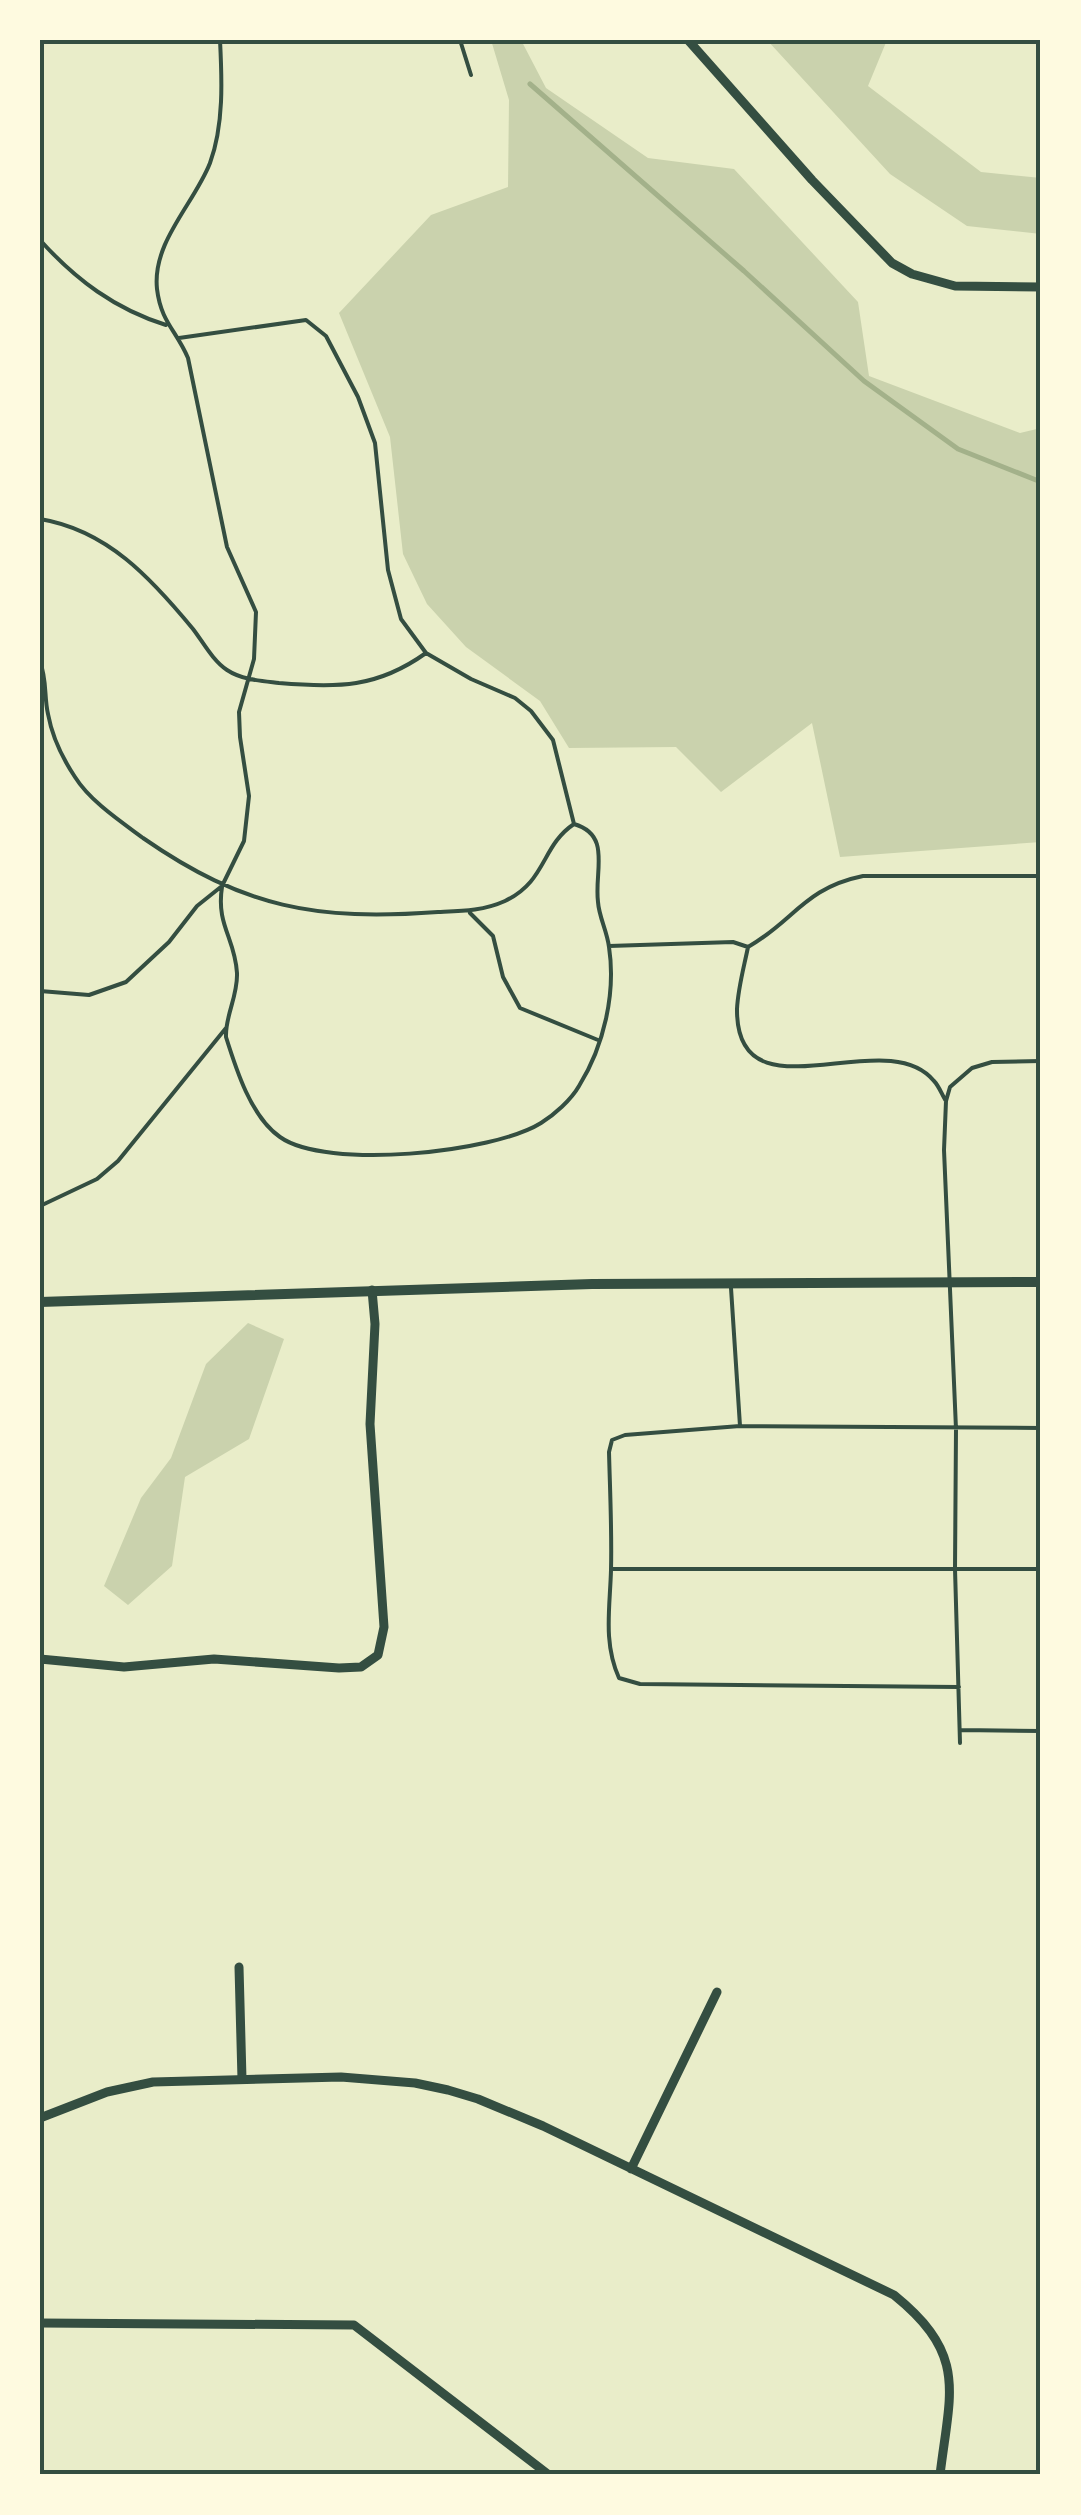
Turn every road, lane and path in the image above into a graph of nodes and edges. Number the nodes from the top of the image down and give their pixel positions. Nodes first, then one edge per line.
1 (220, 40) edge
2 (460, 40) edge
3 (688, 40) edge
4 (471, 75) dead end
5 (40, 240) edge
6 (1041, 287) edge
7 (166, 325) junction
8 (180, 338) junction
9 (40, 519) edge
10 (426, 652) junction
11 (40, 662) edge
12 (248, 678) junction
13 (574, 824) junction
14 (1041, 876) edge
15 (222, 886) junction
16 (468, 912) junction
17 (609, 946) junction
18 (748, 947) junction
19 (40, 991) edge
20 (226, 1028) junction
21 (598, 1040) junction
22 (1041, 1061) edge
23 (946, 1101) junction
24 (40, 1206) edge
25 (947, 1282) junction
26 (1041, 1282) edge
27 (730, 1283) junction
28 (372, 1290) junction
29 (40, 1302) edge
30 (740, 1426) junction
31 (1041, 1428) edge
32 (956, 1429) junction
33 (611, 1569) junction
34 (955, 1569) junction
35 (1041, 1569) edge
36 (40, 1660) edge
37 (958, 1687) junction
38 (960, 1730) junction
39 (1041, 1732) edge
40 (960, 1743) dead end
41 (239, 1967) dead end
42 (717, 1992) dead end
43 (242, 2078) junction
44 (40, 2118) edge
45 (631, 2169) junction
46 (40, 2323) edge
47 (549, 2475) edge
48 (940, 2475) edge

1 - 7 lane
2 - 4 lane
3 - 6 street
5 - 7 lane
7 - 8 lane
8 - 10 lane
8 - 12 lane
9 - 12 lane
10 - 12 lane
10 - 13 lane
11 - 15 lane
12 - 15 lane
13 - 16 lane
13 - 17 lane
14 - 18 lane
15 - 16 lane
15 - 19 lane
15 - 20 lane
16 - 21 lane
17 - 18 lane
17 - 21 lane
18 - 23 lane
20 - 21 lane
20 - 24 lane
22 - 23 lane
23 - 25 lane
25 - 26 street
25 - 27 street
25 - 32 lane
27 - 28 street
27 - 30 lane
28 - 29 street
28 - 36 street
30 - 32 lane
30 - 33 lane
31 - 32 lane
32 - 34 lane
33 - 34 lane
33 - 37 lane
34 - 35 lane
34 - 37 lane
37 - 38 lane
38 - 39 lane
38 - 40 lane
41 - 43 street
42 - 45 street
43 - 44 street
43 - 45 street
45 - 48 street
46 - 47 street

